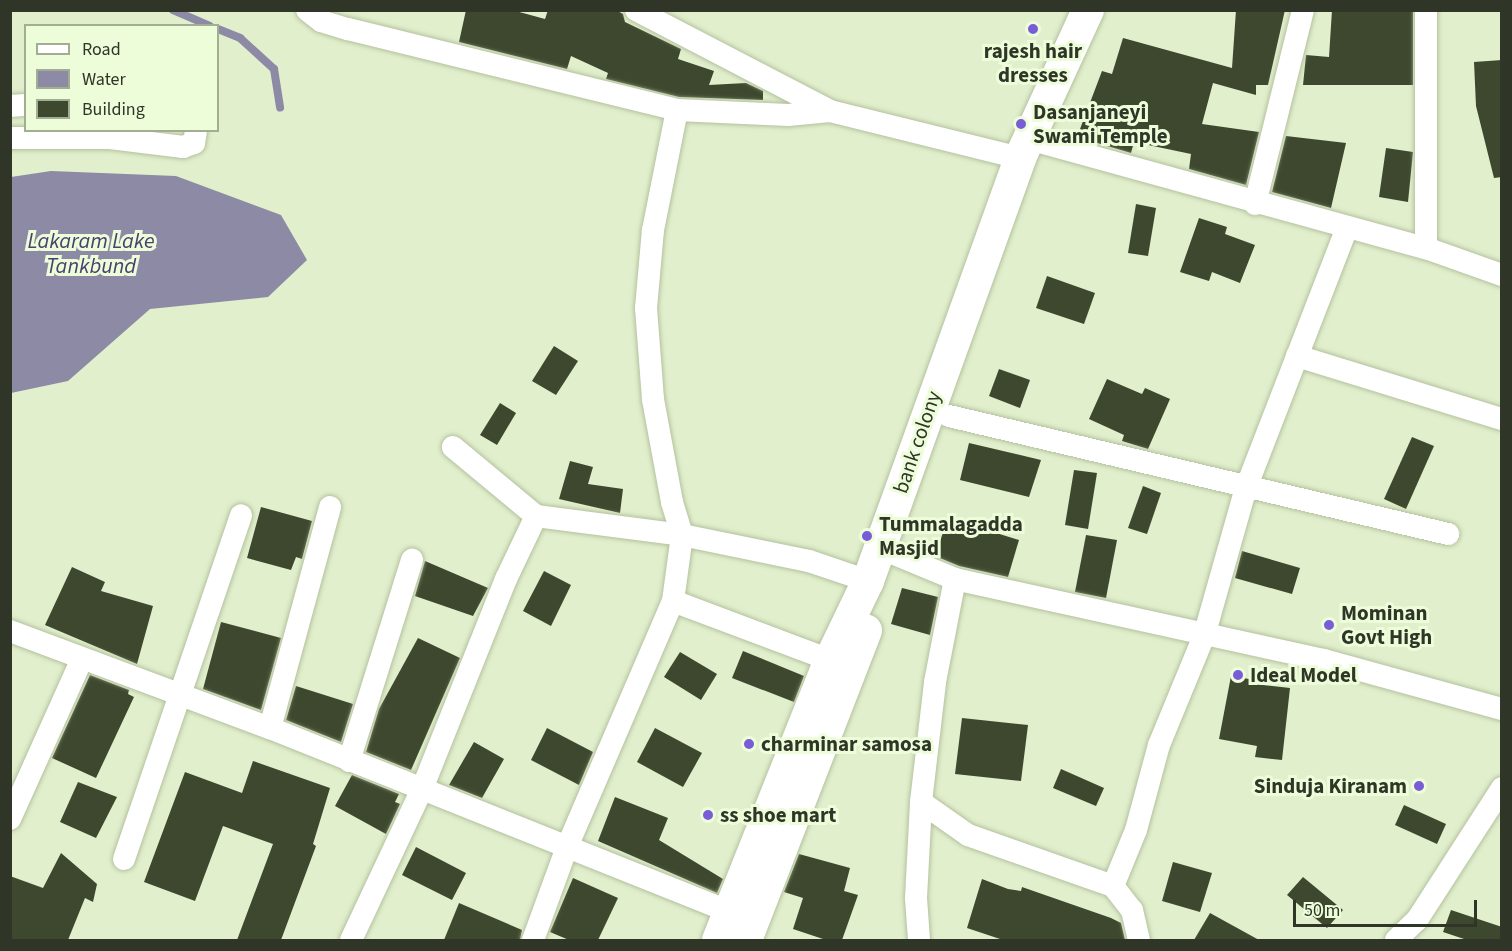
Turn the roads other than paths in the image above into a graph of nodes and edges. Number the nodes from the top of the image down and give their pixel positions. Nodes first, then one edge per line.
1 (308, 10) edge
2 (636, 10) edge
3 (1088, 10) edge
4 (1111, 10) edge
5 (1303, 10) edge
6 (1426, 10) edge
7 (677, 110) junction
8 (830, 111) junction
9 (196, 132) edge
10 (10, 138) edge
11 (1032, 148) junction
12 (1255, 204) junction
13 (1346, 230) junction
14 (1426, 248) junction
15 (1502, 274) edge
16 (1297, 356) junction
17 (949, 416) junction
18 (1502, 419) edge
19 (453, 447) dead end
20 (1245, 489) junction
21 (330, 507) dead end
22 (241, 515) dead end
23 (536, 516) junction
24 (1448, 534) dead end
25 (682, 535) junction
26 (888, 551) junction
27 (412, 560) dead end
28 (955, 579) junction
29 (868, 581) junction
30 (673, 601) junction
31 (10, 631) edge
32 (1204, 636) junction
33 (82, 659) junction
34 (830, 660) junction
35 (181, 693) junction
36 (1502, 710) edge
37 (270, 728) junction
38 (349, 761) junction
39 (422, 789) junction
40 (1500, 796) edge
41 (921, 802) junction
42 (10, 819) edge
43 (567, 847) junction
44 (124, 859) dead end
45 (1113, 886) junction
46 (724, 926) edge
47 (351, 940) edge
48 (533, 940) edge
49 (746, 940) edge
50 (919, 940) edge
51 (1139, 940) edge
52 (1396, 940) edge

1 - 7 street
2 - 8 street
3 - 11 main road, bank colony
4 - 11 main road
5 - 12 street
6 - 14 street
7 - 8 street
7 - 25 street
8 - 11 street
9 - 10 street
11 - 12 street
11 - 17 main road
11 - 26 main road, bank colony
12 - 13 street
13 - 14 street
13 - 16 street
14 - 15 street
16 - 18 street
16 - 20 street
17 - 20 street
17 - 26 main road
19 - 23 street
20 - 24 street
20 - 32 street
21 - 37 street
22 - 35 street
23 - 25 street
23 - 39 street
25 - 29 street
25 - 30 street
26 - 28 street
26 - 29 main road, bank colony
26 - 49 main road
27 - 38 street
28 - 32 street
28 - 41 street
29 - 34 main road, bank colony
30 - 34 street
30 - 43 street
31 - 33 street
32 - 36 street
32 - 45 street
33 - 35 street
33 - 42 street
34 - 46 main road, bank colony
35 - 37 street
35 - 44 street
37 - 38 street
38 - 39 street
39 - 43 street
39 - 47 street
40 - 52 street
41 - 45 street
41 - 50 street
43 - 46 street
43 - 48 street
45 - 51 street

